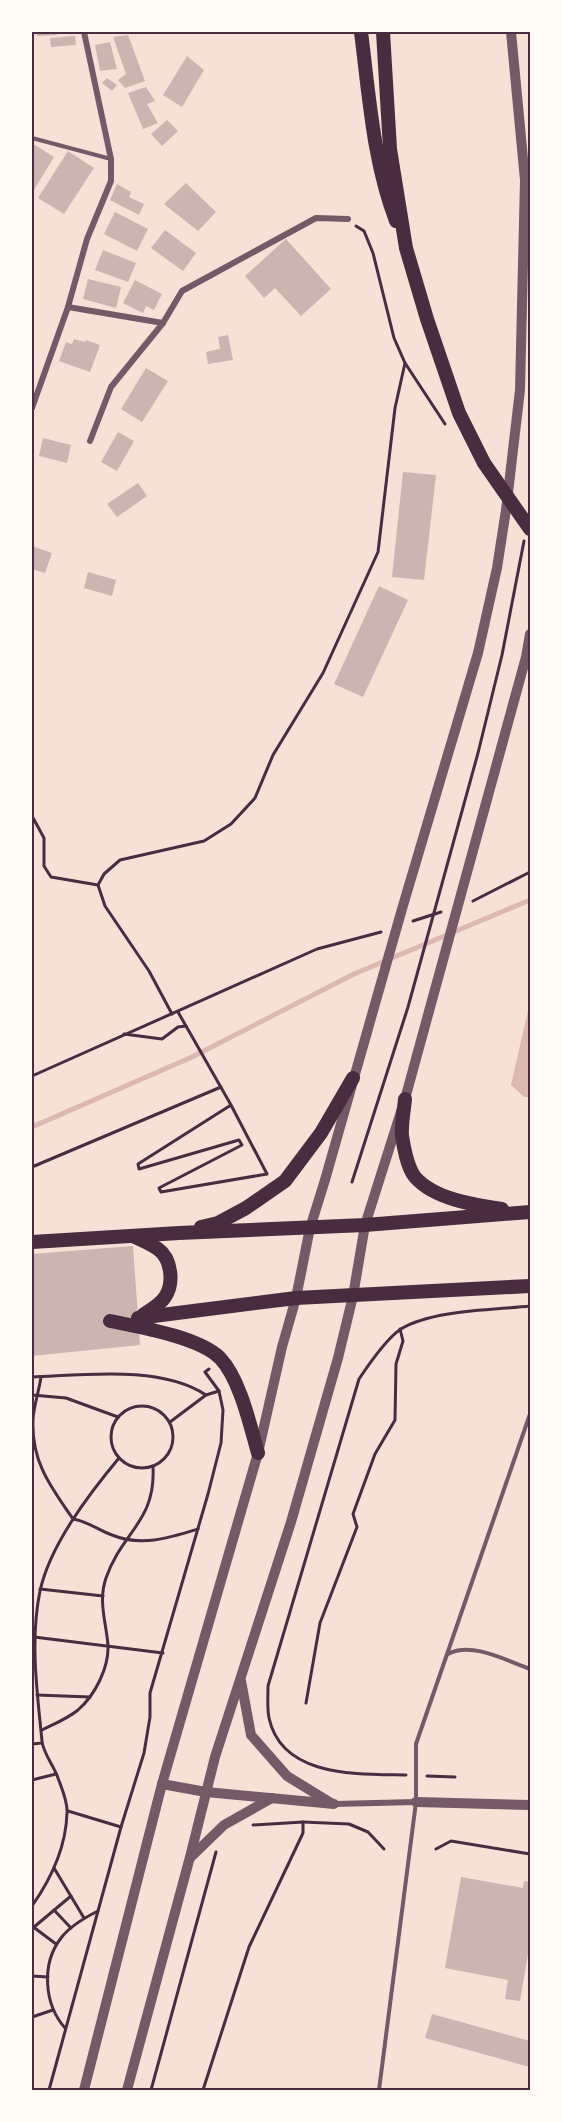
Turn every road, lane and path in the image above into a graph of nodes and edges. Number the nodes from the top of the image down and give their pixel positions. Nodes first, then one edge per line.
1 (84, 32) edge
2 (361, 32) edge
3 (383, 32) edge
4 (511, 32) edge
5 (32, 138) edge
6 (111, 159) junction
7 (348, 219) joint
8 (406, 248) junction
9 (68, 307) junction
10 (163, 323) junction
11 (405, 363) junction
12 (32, 408) edge
13 (449, 431) dead end
14 (90, 441) dead end
15 (527, 533) edge
16 (531, 545) edge
17 (517, 583) dead end
18 (531, 634) edge
19 (32, 816) edge
20 (531, 872) edge
21 (98, 885) junction
22 (462, 901) junction
23 (443, 911) dead end
24 (410, 922) dead end
25 (388, 930) dead end
26 (178, 1012) junction
27 (172, 1014) junction
28 (186, 1026) junction
29 (124, 1034) junction
30 (32, 1076) edge
31 (353, 1078) junction
32 (221, 1087) junction
33 (405, 1099) junction
34 (231, 1105) junction
35 (32, 1167) edge
36 (352, 1182) dead end
37 (531, 1212) edge
38 (365, 1225) junction
39 (310, 1228) junction
40 (178, 1233) junction
41 (134, 1236) junction
42 (32, 1242) edge
43 (531, 1286) edge
44 (353, 1296) junction
45 (296, 1298) junction
46 (531, 1306) edge
47 (110, 1321) dead end
48 (400, 1329) junction
49 (212, 1366) dead end
50 (32, 1377) edge
51 (41, 1377) junction
52 (219, 1391) junction
53 (32, 1395) edge
54 (38, 1395) junction
55 (207, 1395) junction
56 (531, 1414) edge
57 (118, 1417) junction
58 (170, 1422) junction
59 (258, 1453) junction
60 (119, 1458) junction
61 (153, 1467) junction
62 (73, 1519) junction
63 (198, 1529) junction
64 (125, 1540) junction
65 (40, 1589) junction
66 (103, 1596) junction
67 (34, 1637) junction
68 (108, 1646) junction
69 (162, 1653) junction
70 (447, 1655) junction
71 (531, 1669) edge
72 (241, 1678) junction
73 (38, 1695) junction
74 (90, 1697) junction
75 (306, 1703) dead end
76 (42, 1730) junction
77 (283, 1738) dead end
78 (280, 1741) junction
79 (42, 1743) junction
80 (32, 1744) edge
81 (57, 1774) junction
82 (416, 1775) junction
83 (455, 1777) dead end
84 (32, 1780) edge
85 (162, 1784) junction
86 (206, 1791) junction
87 (273, 1798) junction
88 (416, 1802) junction
89 (334, 1804) junction
90 (531, 1805) edge
91 (68, 1811) junction
92 (303, 1822) junction
93 (249, 1826) dead end
94 (121, 1827) junction
95 (218, 1848) dead end
96 (384, 1849) dead end
97 (436, 1849) dead end
98 (531, 1854) edge
99 (190, 1857) junction
100 (54, 1868) junction
101 (71, 1896) junction
102 (32, 1906) edge
103 (54, 1910) junction
104 (98, 1911) junction
105 (84, 1918) junction
106 (33, 1927) edge
107 (71, 1928) junction
108 (56, 1944) junction
109 (32, 1976) edge
110 (48, 1977) junction
111 (53, 2010) junction
112 (32, 2017) edge
113 (65, 2028) junction
114 (32, 2086) edge
115 (33, 2091) edge
116 (49, 2091) edge
117 (84, 2091) edge
118 (127, 2091) edge
119 (151, 2091) edge
120 (203, 2091) edge
121 (378, 2091) edge

1 - 6 street
2 - 8 highway
3 - 8 highway
4 - 31 street
5 - 6 lane
6 - 9 street
7 - 10 street
7 - 11 path
8 - 15 highway
9 - 10 street
9 - 12 street
10 - 14 street
11 - 13 path
11 - 21 path
15 - 16 path
17 - 36 path
18 - 22 street
19 - 21 path
20 - 22 path
21 - 27 path
22 - 33 street
23 - 24 path
25 - 26 path
26 - 27 path
26 - 28 path
27 - 29 path
28 - 29 path
28 - 32 path
29 - 30 path
31 - 39 street
31 - 40 highway
32 - 34 path
32 - 35 path
33 - 37 highway
33 - 38 street
34 - 34 path
37 - 38 highway
38 - 39 highway
38 - 44 street
39 - 40 highway
39 - 45 street
40 - 41 highway
41 - 42 highway
41 - 45 highway
43 - 44 highway
44 - 45 highway
44 - 72 street
45 - 59 street
46 - 48 path
47 - 59 highway
48 - 75 path
48 - 78 path
49 - 52 path
50 - 51 path
51 - 54 path
51 - 55 path
52 - 55 path
52 - 63 path
53 - 54 path
54 - 57 path
54 - 62 path
55 - 58 path
56 - 70 lane
57 - 58 path
57 - 60 path
58 - 61 path
59 - 85 street
60 - 61 path
60 - 62 path
61 - 64 path
62 - 64 path
62 - 65 path
63 - 64 path
63 - 69 path
64 - 66 path
65 - 66 path
65 - 67 path
66 - 68 path
67 - 68 path
67 - 73 path
68 - 69 path
68 - 74 path
69 - 94 path
70 - 71 lane
70 - 82 lane
72 - 86 street
72 - 89 street
73 - 74 path
73 - 76 path
74 - 76 path
76 - 79 path
77 - 78 path
78 - 82 path
79 - 80 path
79 - 81 path
81 - 84 path
81 - 91 path
82 - 83 path
82 - 88 lane
85 - 86 street
85 - 117 street
86 - 87 street
86 - 99 street
87 - 89 street
87 - 99 street
88 - 89 street
88 - 90 street
88 - 121 lane
91 - 94 path
91 - 100 path
92 - 93 path
92 - 96 path
92 - 120 path
94 - 104 path
95 - 119 path
97 - 98 path
99 - 118 street
100 - 101 path
100 - 102 path
101 - 103 path
101 - 105 path
103 - 106 path
103 - 107 path
104 - 105 path
104 - 113 path
105 - 107 path
106 - 108 path
107 - 108 path
108 - 110 path
109 - 110 path
110 - 111 path
111 - 112 path
111 - 113 path
113 - 116 path
114 - 115 path

